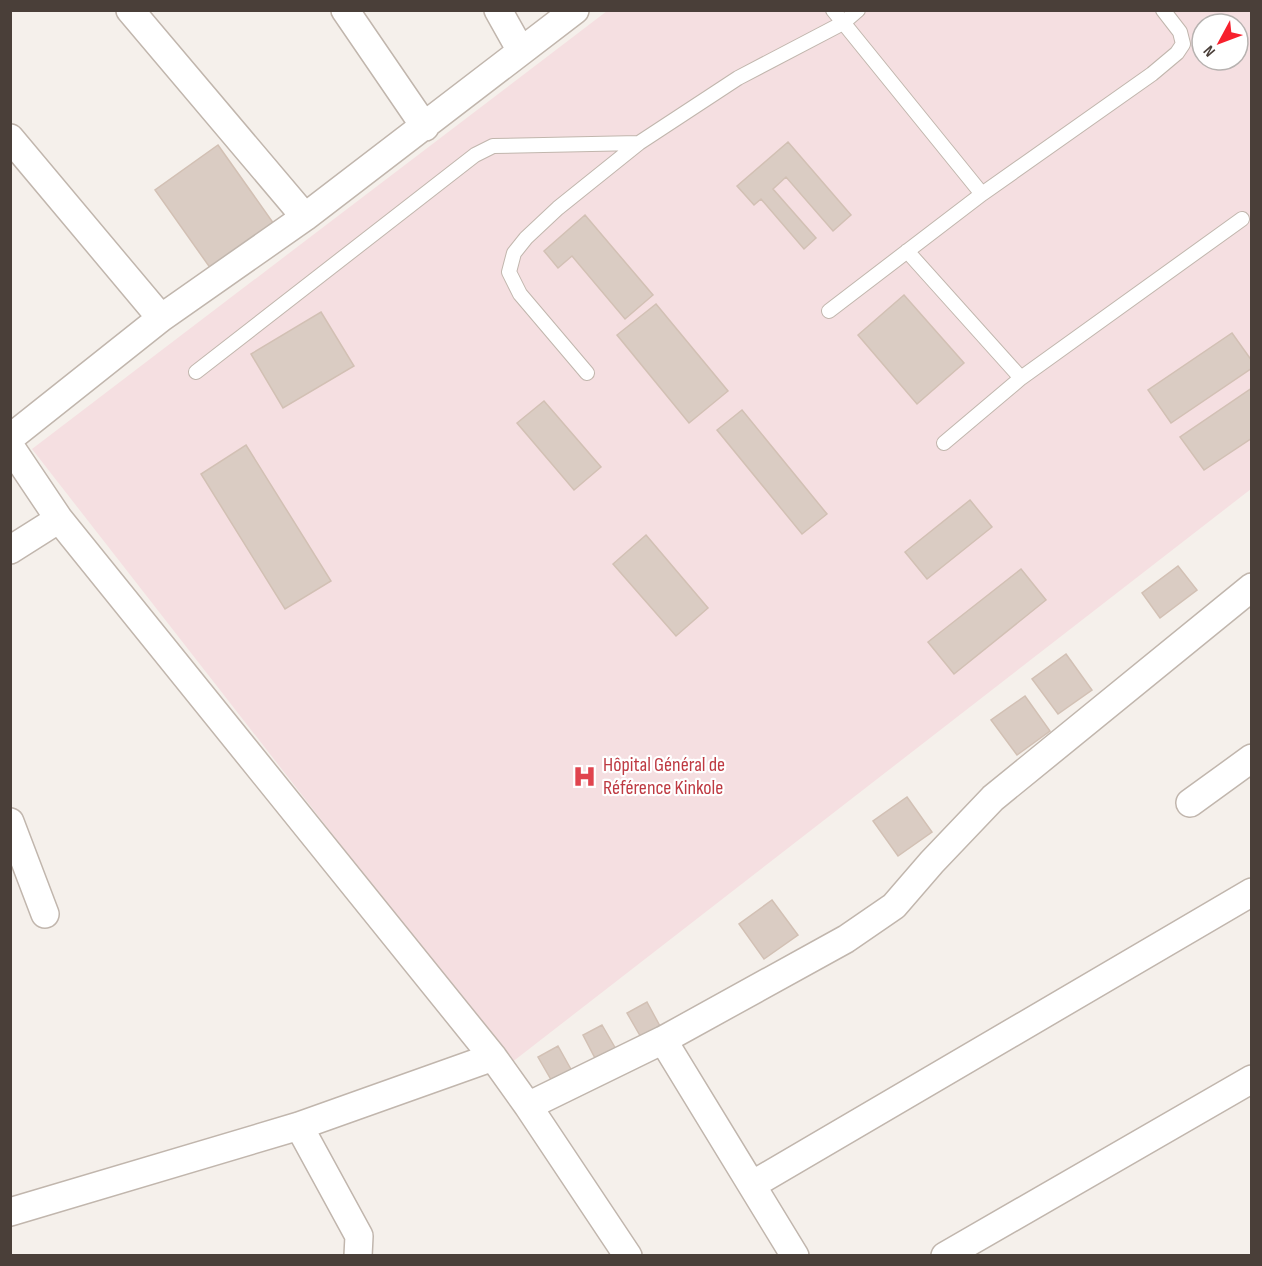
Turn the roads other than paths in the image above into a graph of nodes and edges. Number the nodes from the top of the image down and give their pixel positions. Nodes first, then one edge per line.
1 (130, 10) edge
2 (345, 10) edge
3 (498, 10) edge
4 (575, 10) edge
5 (833, 10) edge
6 (858, 10) edge
7 (1163, 10) edge
8 (843, 22) junction
9 (521, 51) junction
10 (425, 126) junction
11 (10, 138) edge
12 (639, 143) junction
13 (982, 194) junction
14 (305, 217) junction
15 (1242, 219) dead end
16 (907, 251) junction
17 (829, 311) dead end
18 (161, 318) junction
19 (196, 372) dead end
20 (587, 373) dead end
21 (1021, 378) junction
22 (10, 438) edge
23 (944, 443) dead end
24 (10, 446) edge
25 (59, 519) junction
26 (10, 550) edge
27 (1251, 587) edge
28 (1251, 758) edge
29 (1190, 802) dead end
30 (10, 822) edge
31 (1251, 892) edge
32 (45, 914) dead end
33 (663, 1040) junction
34 (493, 1057) junction
35 (1251, 1079) edge
36 (528, 1106) junction
37 (299, 1126) junction
38 (752, 1185) junction
39 (10, 1212) edge
40 (358, 1256) edge
41 (628, 1256) edge
42 (795, 1256) edge
43 (945, 1256) edge

1 - 14 street
2 - 10 street
3 - 9 street
4 - 9 street
5 - 8 lane
6 - 8 lane
7 - 13 lane
8 - 12 lane
8 - 13 lane
9 - 10 street
10 - 14 street
11 - 18 street
12 - 19 lane
12 - 20 lane
13 - 16 lane
14 - 18 street
15 - 21 lane
16 - 17 lane
16 - 21 lane
18 - 22 street
21 - 23 lane
24 - 25 street
25 - 26 street
25 - 34 street
27 - 33 street
28 - 29 street
30 - 32 street
31 - 38 street
33 - 36 street
33 - 38 street
34 - 36 street
34 - 37 street
35 - 43 street
36 - 41 street
37 - 39 street
37 - 40 street
38 - 42 street

